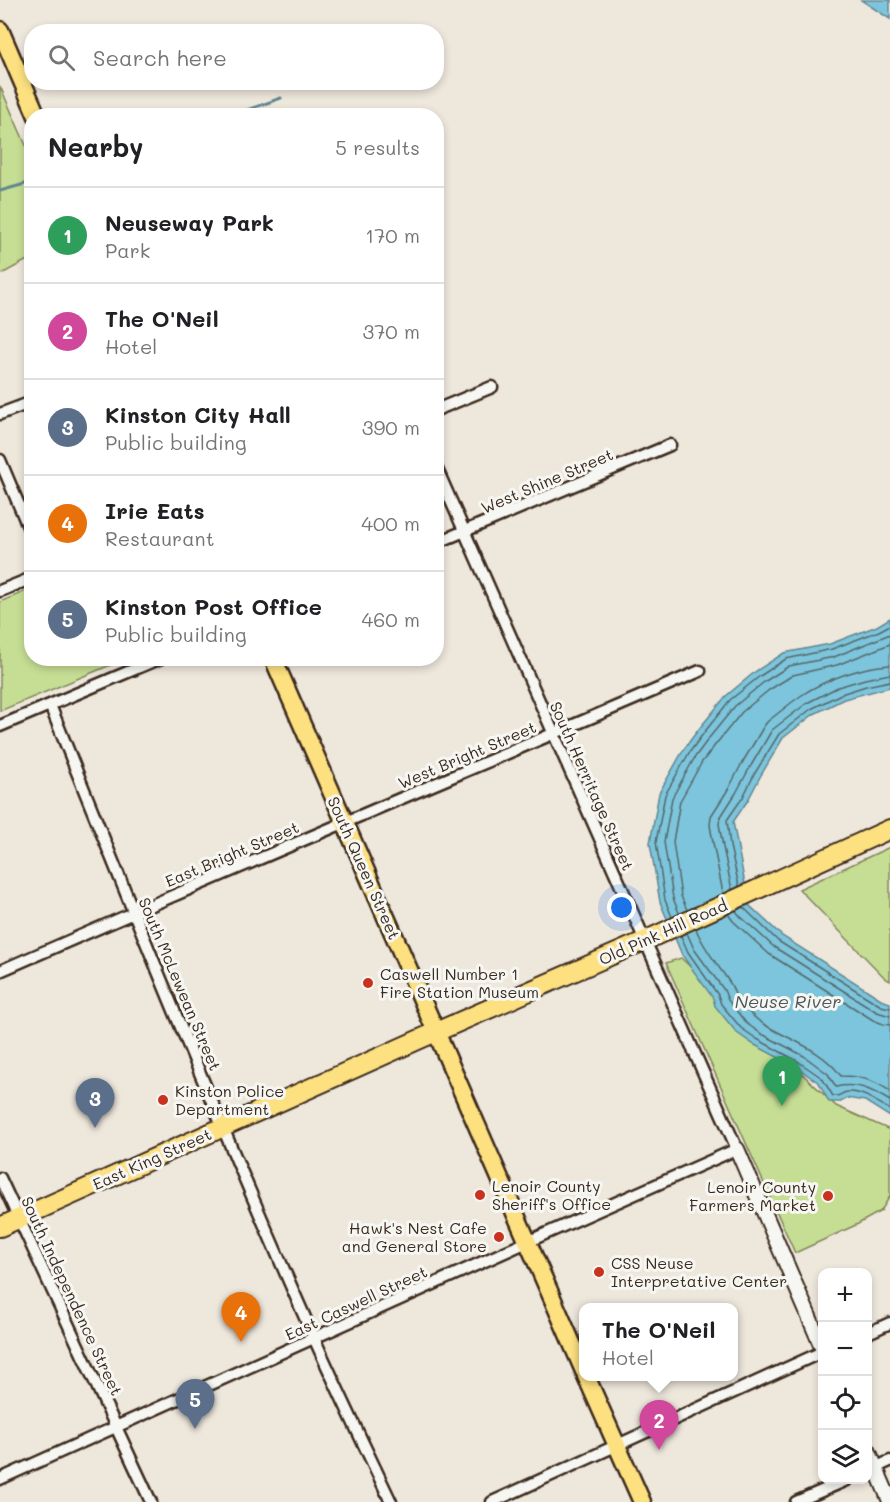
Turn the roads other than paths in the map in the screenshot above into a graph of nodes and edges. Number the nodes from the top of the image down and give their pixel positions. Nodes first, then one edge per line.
1 (0, 30) edge
2 (24, 86) edge
3 (26, 90) edge
4 (34, 108) edge
5 (492, 387) dead end
6 (24, 405) edge
7 (444, 407) edge
8 (0, 414) edge
9 (670, 445) dead end
10 (0, 460) edge
11 (444, 485) edge
12 (24, 517) edge
13 (465, 531) junction
14 (444, 540) edge
15 (24, 581) edge
16 (0, 591) edge
17 (142, 666) edge
18 (276, 666) edge
19 (700, 671) dead end
20 (50, 705) junction
21 (0, 726) edge
22 (553, 734) junction
23 (345, 824) junction
24 (890, 829) edge
25 (134, 913) junction
26 (649, 939) junction
27 (0, 971) edge
28 (435, 1032) junction
29 (223, 1126) junction
30 (737, 1149) junction
31 (0, 1178) edge
32 (19, 1219) junction
33 (0, 1227) edge
34 (527, 1242) junction
35 (890, 1323) edge
36 (872, 1330) edge
37 (314, 1338) junction
38 (818, 1338) edge
39 (818, 1354) edge
40 (579, 1360) edge
41 (588, 1381) edge
42 (116, 1427) junction
43 (617, 1445) junction
44 (890, 1461) edge
45 (872, 1469) edge
46 (872, 1471) edge
47 (0, 1479) edge
48 (836, 1484) edge
49 (890, 1501) edge
50 (151, 1502) edge
51 (391, 1502) edge
52 (492, 1502) edge
53 (642, 1502) edge
54 (796, 1502) edge

1 - 2 main road
3 - 4 main road
5 - 7 street
6 - 8 street
9 - 13 street, West Shine Street
10 - 12 street
11 - 13 street, South Herritage Street
13 - 14 street, West Shine Street
13 - 22 street, South Herritage Street
15 - 16 street
17 - 20 street
18 - 23 main road, South Queen Street
19 - 22 street, West Bright Street
20 - 21 street
20 - 25 street, South McLewean Street
22 - 23 street, West Bright Street
22 - 26 street, South Herritage Street
23 - 25 street, East Bright Street
23 - 28 main road, South Queen Street
24 - 26 highway, Old Pink Hill Road
25 - 27 street, East Bright Street
25 - 29 street, South McLewean Street
26 - 28 highway, Old Pink Hill Road
26 - 30 street, South Herritage Street
28 - 29 highway, East King Street
28 - 34 main road, South Queen Street
29 - 32 highway, East King Street
29 - 37 street, South McLewean Street
30 - 34 street, East Caswell Street
30 - 38 street
31 - 32 street, South Independence Street
32 - 33 highway, East King Street
32 - 42 street, South Independence Street
34 - 37 street, East Caswell Street
34 - 40 main road, South Queen Street
35 - 36 street
37 - 42 street, East Caswell Street
37 - 51 street, South McLewean Street
39 - 43 street
41 - 43 main road
42 - 47 street, East Caswell Street
42 - 50 street, South Independence Street
43 - 52 street
43 - 53 main road
44 - 45 street
46 - 49 street
48 - 54 street

